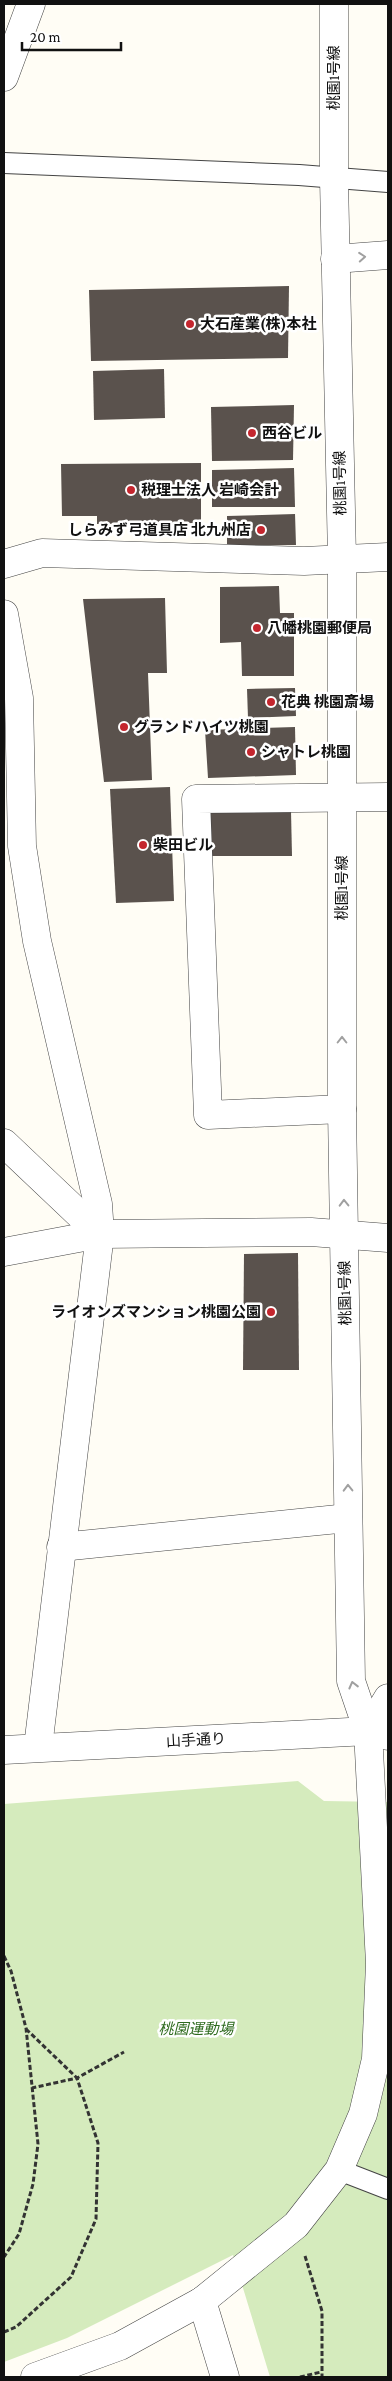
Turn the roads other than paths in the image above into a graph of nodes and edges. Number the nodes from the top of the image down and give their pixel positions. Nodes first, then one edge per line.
1 (31, 4) edge
2 (334, 4) edge
3 (4, 77) edge
4 (4, 163) edge
5 (334, 179) junction
6 (388, 182) edge
7 (388, 256) edge
8 (335, 260) junction
9 (388, 557) edge
10 (342, 559) junction
11 (4, 564) edge
12 (4, 614) edge
13 (388, 797) edge
14 (342, 798) junction
15 (342, 1109) junction
16 (4, 1143) edge
17 (100, 1234) junction
18 (344, 1234) junction
19 (388, 1238) edge
20 (4, 1252) edge
21 (348, 1518) junction
22 (61, 1548) junction
23 (388, 1698) edge
24 (378, 1734) edge
25 (38, 1747) junction
26 (4, 1750) edge
27 (384, 1963) edge
28 (339, 2170) junction
29 (388, 2189) edge
30 (202, 2301) junction
31 (36, 2377) edge
32 (225, 2377) edge

1 - 3 street
2 - 5 street, 桃園1号線
4 - 5 lane
5 - 6 lane
5 - 8 street, 桃園1号線
8 -> 7 street
8 - 10 street, 桃園1号線
9 - 10 street
10 - 11 street
10 - 14 street, 桃園1号線
12 - 17 street
13 - 14 street
15 -> 14 street, 桃園1号線
14 - 15 street
18 -> 15 street, 桃園1号線
16 - 17 street
17 - 18 street
17 - 20 street
17 - 22 street
18 - 19 street
21 -> 18 street, 桃園1号線
21 - 22 street
24 -> 21 street, 桃園1号線
22 - 25 street
23 - 24 street
24 - 25 street, 山手通り
24 - 27 street, 桃園1号線
25 - 26 street, 山手通り
27 - 28 street, 桃園1号線
28 - 29 lane
28 - 30 street, 桃園1号線
30 - 31 street, 桃園1号線
30 - 32 street

